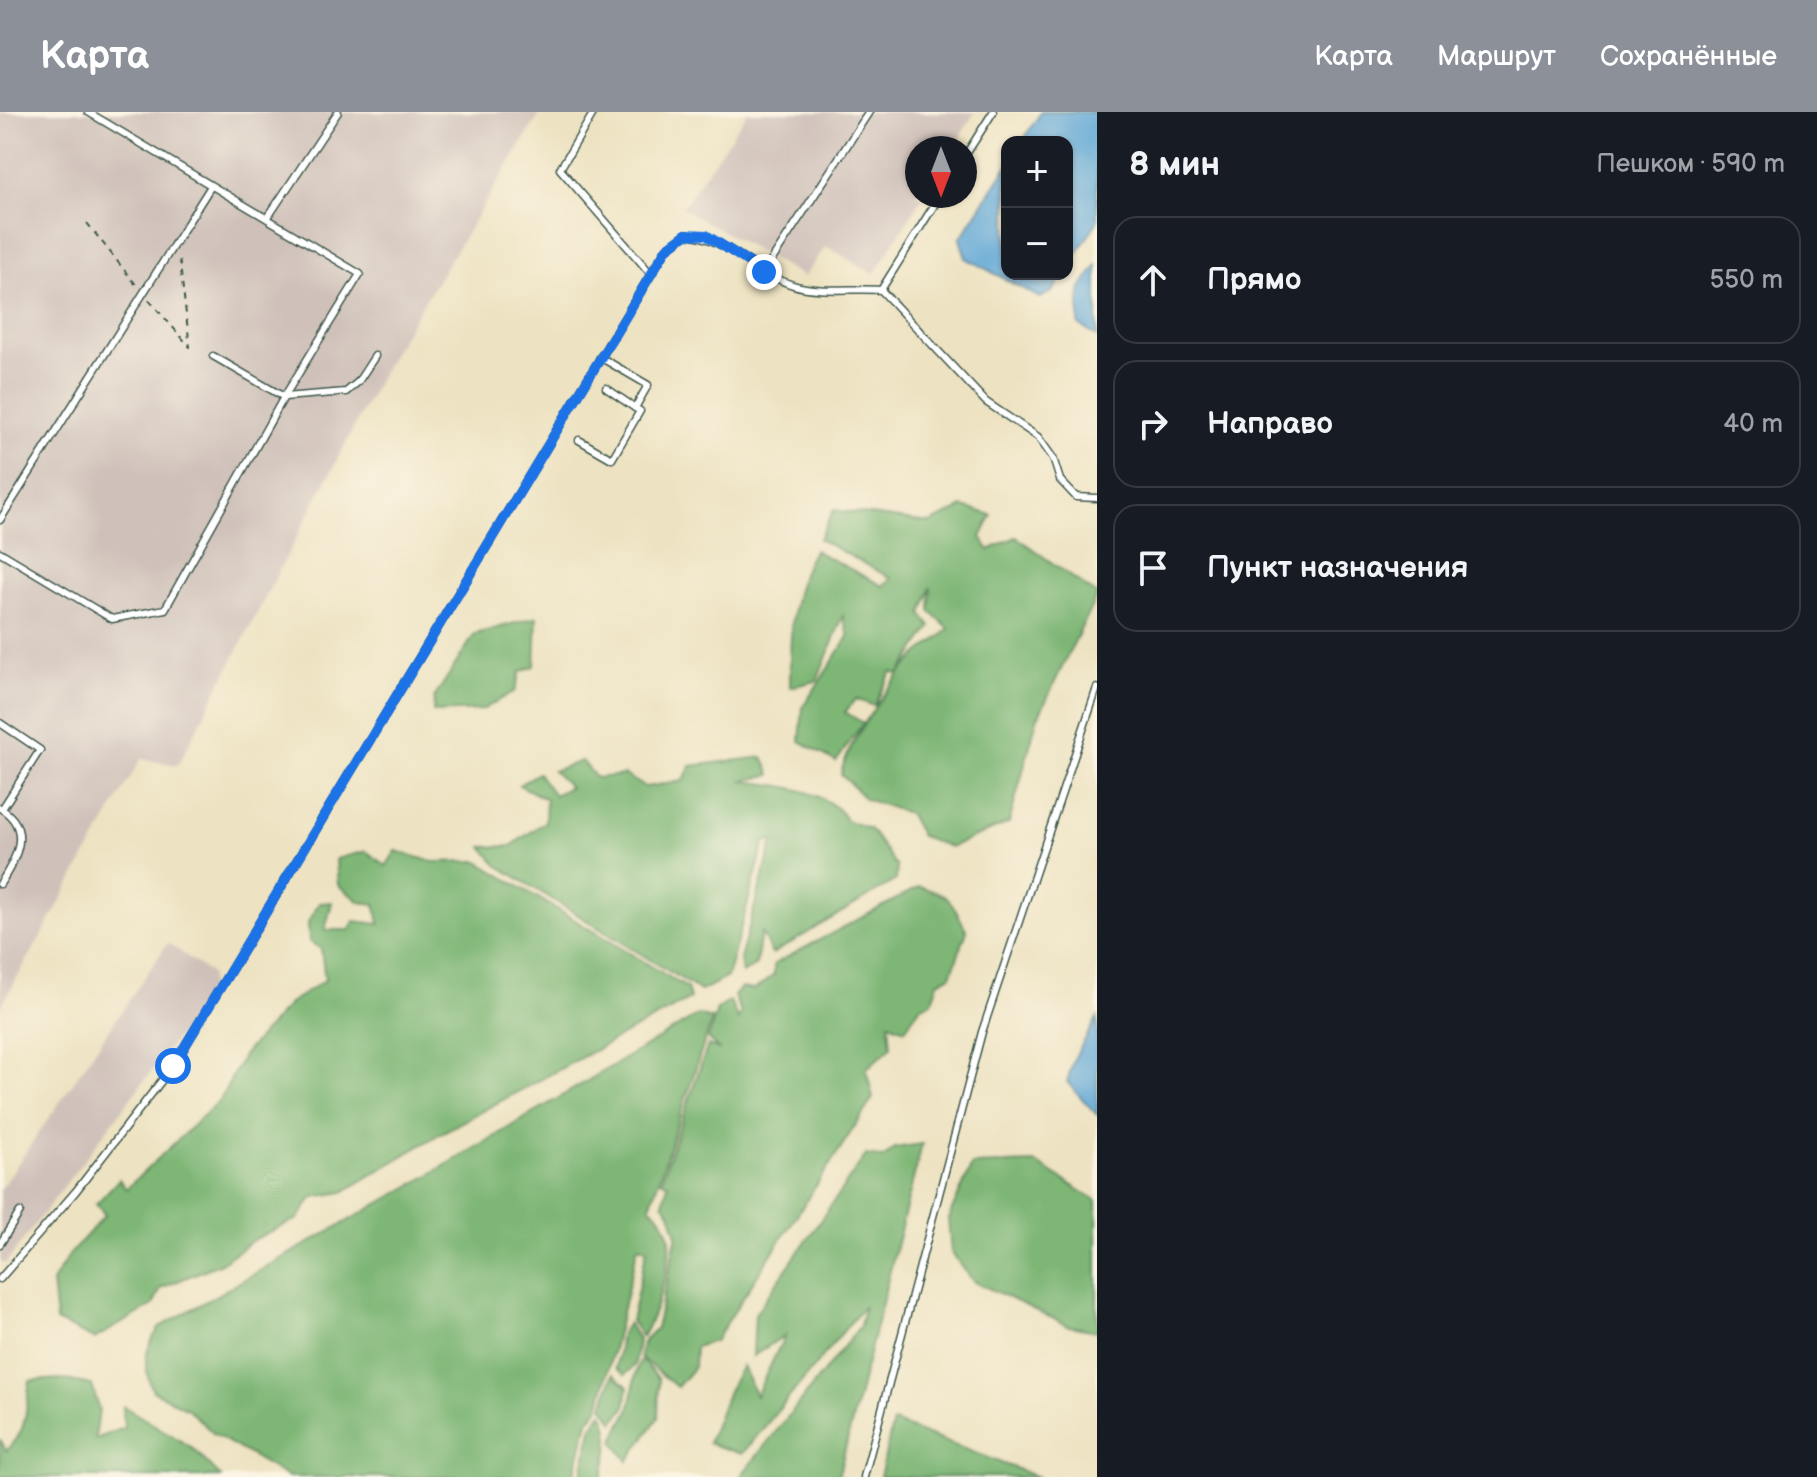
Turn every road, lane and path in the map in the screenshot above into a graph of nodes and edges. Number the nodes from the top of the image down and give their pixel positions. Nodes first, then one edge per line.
1 (88, 112) edge
2 (106, 112) edge
3 (338, 112) edge
4 (594, 112) edge
5 (869, 112) edge
6 (993, 112) edge
7 (100, 121) junction
8 (977, 137) edge
9 (211, 186) junction
10 (932, 208) edge
11 (268, 217) junction
12 (764, 272) junction
13 (651, 274) junction
14 (881, 290) junction
15 (213, 356) dead end
16 (375, 356) dead end
17 (600, 357) junction
18 (606, 388) dead end
19 (284, 397) junction
20 (635, 408) junction
21 (579, 440) dead end
22 (1097, 498) edge
23 (0, 520) edge
24 (0, 552) edge
25 (1097, 688) edge
26 (0, 723) edge
27 (1, 808) edge
28 (0, 884) edge
29 (20, 1212) dead end
30 (0, 1244) edge
31 (0, 1279) edge
32 (864, 1477) edge

1 - 7 lane
2 - 7 lane
3 - 11 lane
4 - 13 lane
5 - 12 lane
6 - 8 lane
7 - 9 lane
9 - 11 lane
9 - 23 lane
10 - 14 lane
11 - 19 lane
12 - 13 lane
12 - 14 lane
13 - 17 lane
14 - 22 lane
15 - 19 lane
16 - 19 lane
17 - 20 lane
17 - 31 lane
18 - 20 lane
19 - 24 lane
20 - 21 lane
25 - 32 lane
26 - 27 lane
27 - 28 lane
29 - 30 lane

